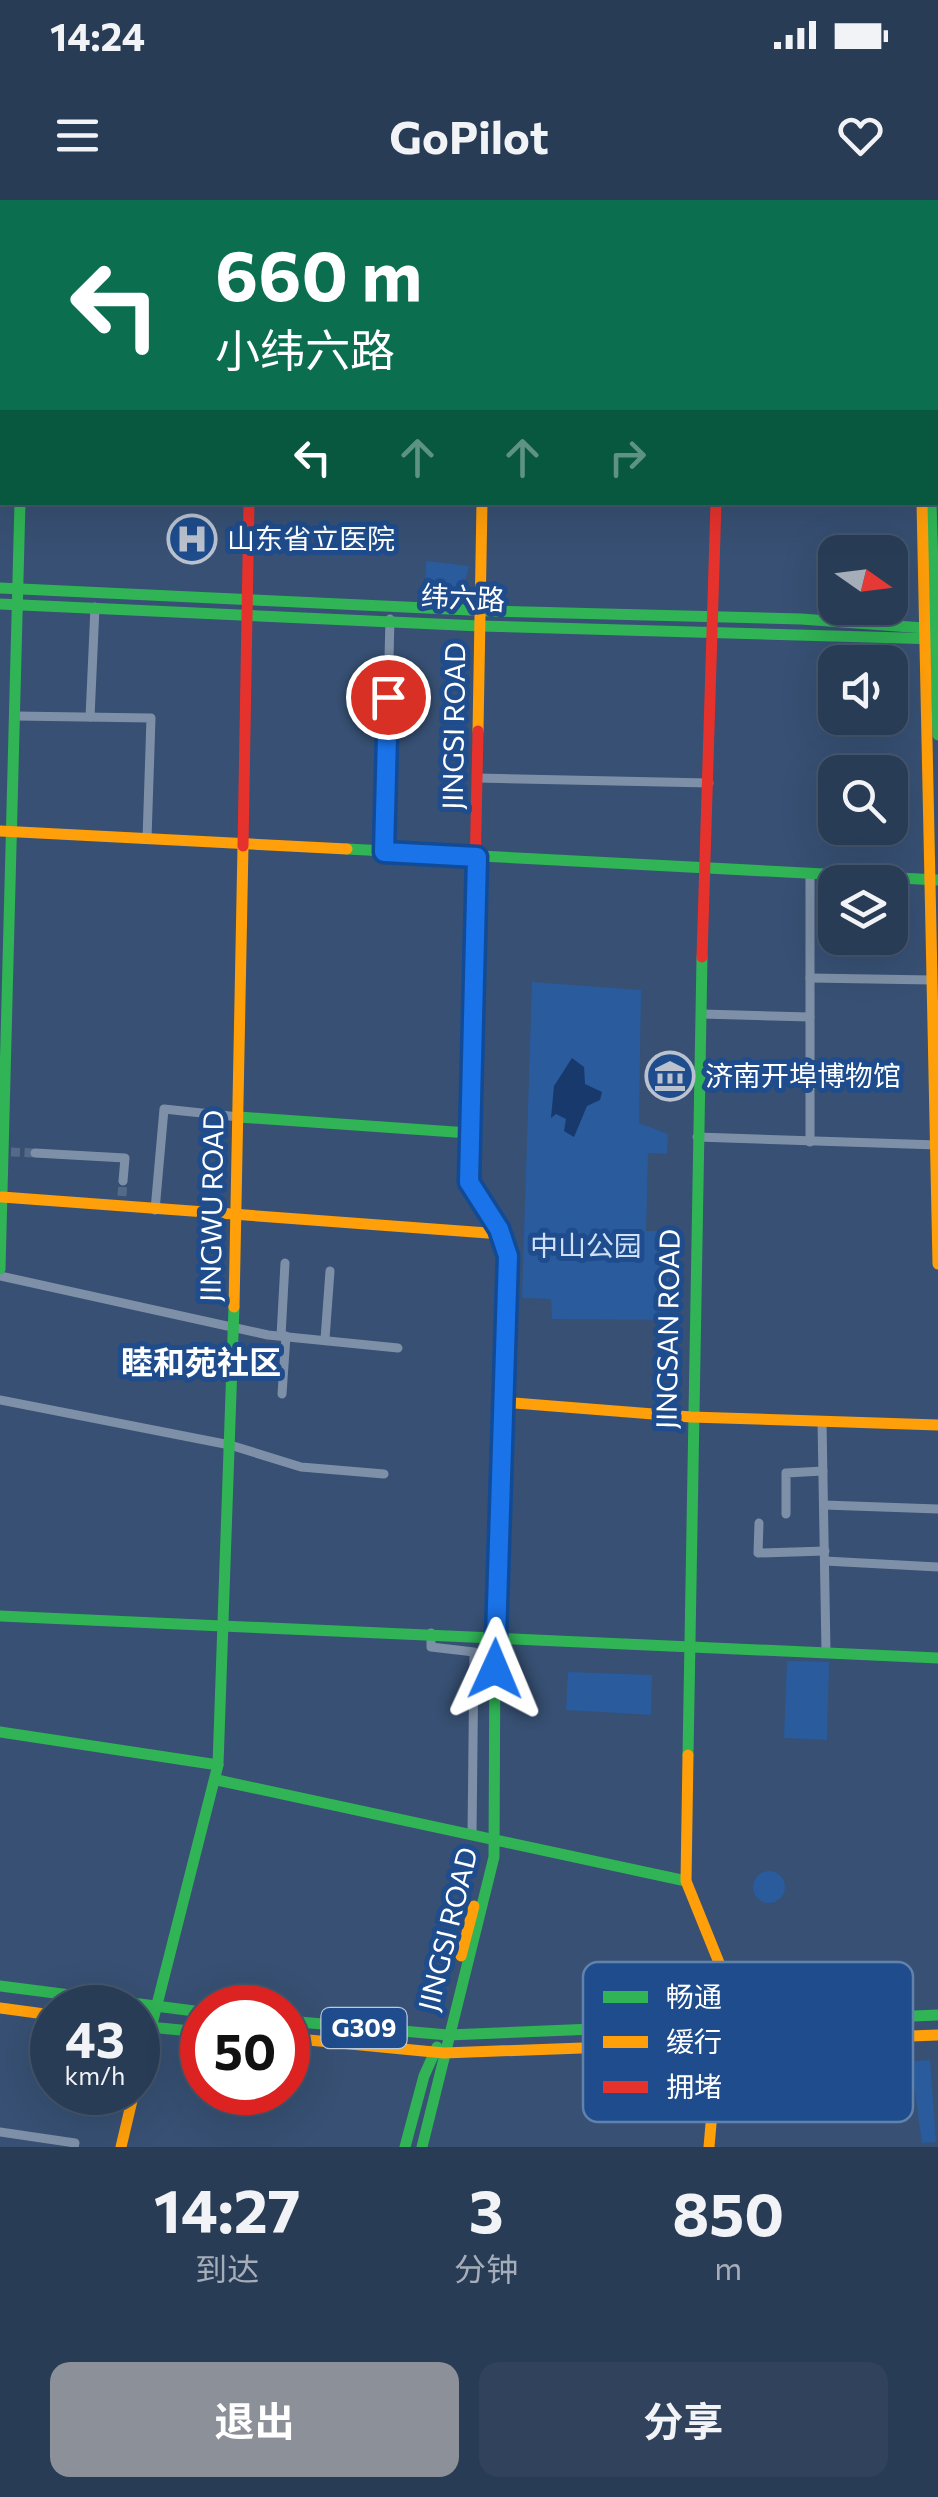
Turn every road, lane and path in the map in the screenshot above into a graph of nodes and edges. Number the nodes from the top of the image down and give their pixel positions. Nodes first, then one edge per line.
1 (20, 505) edge
2 (249, 505) edge
3 (482, 505) edge
4 (716, 505) edge
5 (922, 505) edge
6 (931, 505) edge
7 (0, 588) edge
8 (20, 589) junction
9 (248, 598) junction
10 (0, 604) edge
11 (18, 605) junction
12 (95, 607) junction
13 (480, 610) junction
14 (248, 614) junction
15 (390, 619) junction
16 (714, 624) junction
17 (480, 626) junction
18 (934, 635) edge
19 (15, 716) junction
20 (90, 717) junction
21 (938, 735) edge
22 (478, 778) junction
23 (709, 783) junction
24 (6, 831) edge
25 (147, 839) junction
26 (242, 844) junction
27 (384, 852) junction
28 (477, 857) junction
29 (708, 870) junction
30 (810, 874) junction
31 (935, 880) edge
32 (810, 978) junction
33 (932, 980) junction
34 (936, 1013) edge
35 (702, 1014) junction
36 (810, 1017) junction
37 (699, 1067) junction
38 (810, 1069) junction
39 (239, 1117) junction
40 (469, 1133) junction
41 (696, 1137) junction
42 (810, 1142) junction
43 (937, 1145) edge
44 (34, 1153) tunnel mouth
45 (4, 1155) edge
46 (123, 1181) dead end
47 (2, 1197) edge
48 (155, 1210) junction
49 (237, 1217) junction
50 (501, 1234) junction
51 (285, 1262) dead end
52 (938, 1264) edge
53 (330, 1271) dead end
54 (0, 1273) edge
55 (234, 1324) junction
56 (284, 1336) junction
57 (325, 1339) junction
58 (398, 1348) dead end
59 (282, 1394) dead end
60 (0, 1400) edge
61 (503, 1402) junction
62 (691, 1417) junction
63 (822, 1421) junction
64 (938, 1425) edge
65 (230, 1445) junction
66 (823, 1470) junction
67 (384, 1474) dead end
68 (824, 1505) junction
69 (938, 1509) edge
70 (786, 1514) dead end
71 (759, 1523) dead end
72 (825, 1556) junction
73 (938, 1567) edge
74 (0, 1616) edge
75 (224, 1626) junction
76 (431, 1633) junction
77 (495, 1635) junction
78 (690, 1644) junction
79 (826, 1652) junction
80 (938, 1658) edge
81 (0, 1732) edge
82 (218, 1765) junction
83 (217, 1780) junction
84 (472, 1835) junction
85 (495, 1840) junction
86 (686, 1882) junction
87 (722, 1962) edge
88 (0, 1986) edge
89 (30, 1990) edge
90 (160, 2004) edge
91 (0, 2008) edge
92 (30, 2012) edge
93 (938, 2015) edge
94 (913, 2016) edge
95 (310, 2023) edge
96 (583, 2029) edge
97 (444, 2035) junction
98 (938, 2035) edge
99 (913, 2036) edge
100 (310, 2040) edge
101 (583, 2047) edge
102 (440, 2052) junction
103 (129, 2115) edge
104 (711, 2122) edge
105 (0, 2132) edge
106 (74, 2147) edge
107 (121, 2147) edge
108 (406, 2147) edge
109 (422, 2147) edge
110 (709, 2147) edge

1 - 8 main road
2 - 9 main road, JINGWU ROAD
3 - 13 main road, JINGSI ROAD
4 - 16 main road, JINGSAN ROAD
5 - 18 main road
6 - 18 main road
7 - 8 main road, 纬六路
8 - 9 main road, 纬六路
8 - 11 main road
9 - 13 main road, 纬六路
9 - 14 main road, JINGWU ROAD
10 - 11 main road, 纬六路
11 - 12 main road, 纬六路
11 - 19 main road
12 - 14 main road, 纬六路
12 - 20 street
13 - 16 main road, 纬六路
13 - 17 main road, JINGSI ROAD
14 - 15 main road, 纬六路
14 - 26 main road, JINGWU ROAD
15 - 17 main road, 纬六路
15 - 27 street
16 - 17 main road, 纬六路
16 - 18 main road, 纬六路
16 - 23 main road, JINGSAN ROAD
17 - 22 main road, JINGSI ROAD
18 - 21 main road
18 - 31 main road
19 - 20 street
19 - 24 main road
20 - 25 street
22 - 23 street
22 - 28 main road, JINGSI ROAD
23 - 29 main road, JINGSAN ROAD
24 - 25 main road
24 - 45 main road
25 - 26 main road
26 - 27 main road
26 - 39 main road, JINGWU ROAD
27 - 28 main road
28 - 29 main road
28 - 40 main road, JINGSI ROAD
29 - 30 main road
29 - 35 main road, JINGSAN ROAD
30 - 31 main road
30 - 32 street
31 - 33 main road
32 - 33 street
32 - 36 street
33 - 34 main road
34 - 43 main road
35 - 36 street
35 - 37 main road, JINGSAN ROAD
36 - 38 street
37 - 38 street
37 - 41 main road, JINGSAN ROAD
38 - 42 street
39 - 40 main road
39 - 48 street
39 - 49 main road, JINGWU ROAD
40 - 50 main road, JINGSI ROAD
41 - 42 street
41 - 62 main road, JINGSAN ROAD
42 - 43 street
43 - 52 main road
44 - 46 street
45 - 47 main road
47 - 48 main road
47 - 54 main road
48 - 49 main road
49 - 50 main road
49 - 55 main road, JINGWU ROAD
50 - 61 main road, JINGSI ROAD
51 - 56 street
53 - 57 street
54 - 55 street
55 - 56 street
55 - 65 main road, JINGWU ROAD
56 - 57 street
56 - 59 street
57 - 58 street
60 - 65 street
61 - 62 main road
61 - 77 main road, JINGSI ROAD
62 - 63 main road
62 - 78 main road, JINGSAN ROAD
63 - 64 main road
63 - 66 street
65 - 67 street
65 - 75 main road, JINGWU ROAD
66 - 68 street
66 - 70 street
68 - 69 street
68 - 72 street
71 - 72 street
72 - 73 street
72 - 79 street
74 - 75 main road
75 - 76 main road
75 - 82 main road, JINGWU ROAD
76 - 77 main road
76 - 84 street
77 - 78 main road
77 - 85 main road, JINGSI ROAD
78 - 79 main road
78 - 86 main road, JINGSAN ROAD
79 - 80 main road
81 - 82 main road
82 - 83 main road, JINGWU ROAD
83 - 84 main road
83 - 90 main road, JINGWU ROAD
84 - 85 main road
85 - 86 main road
85 - 97 main road, JINGSI ROAD
86 - 87 main road, JINGSAN ROAD
88 - 89 main road
91 - 92 main road
93 - 94 main road, G309
95 - 97 main road, G309
96 - 97 main road, G309
97 - 102 main road, JINGSI ROAD
98 - 99 main road, G309
100 - 102 main road, G309
101 - 102 main road, G309
102 - 108 main road, JINGSI ROAD
102 - 109 main road, JINGSI ROAD
103 - 107 main road
104 - 110 main road, JINGSAN ROAD
105 - 106 street

